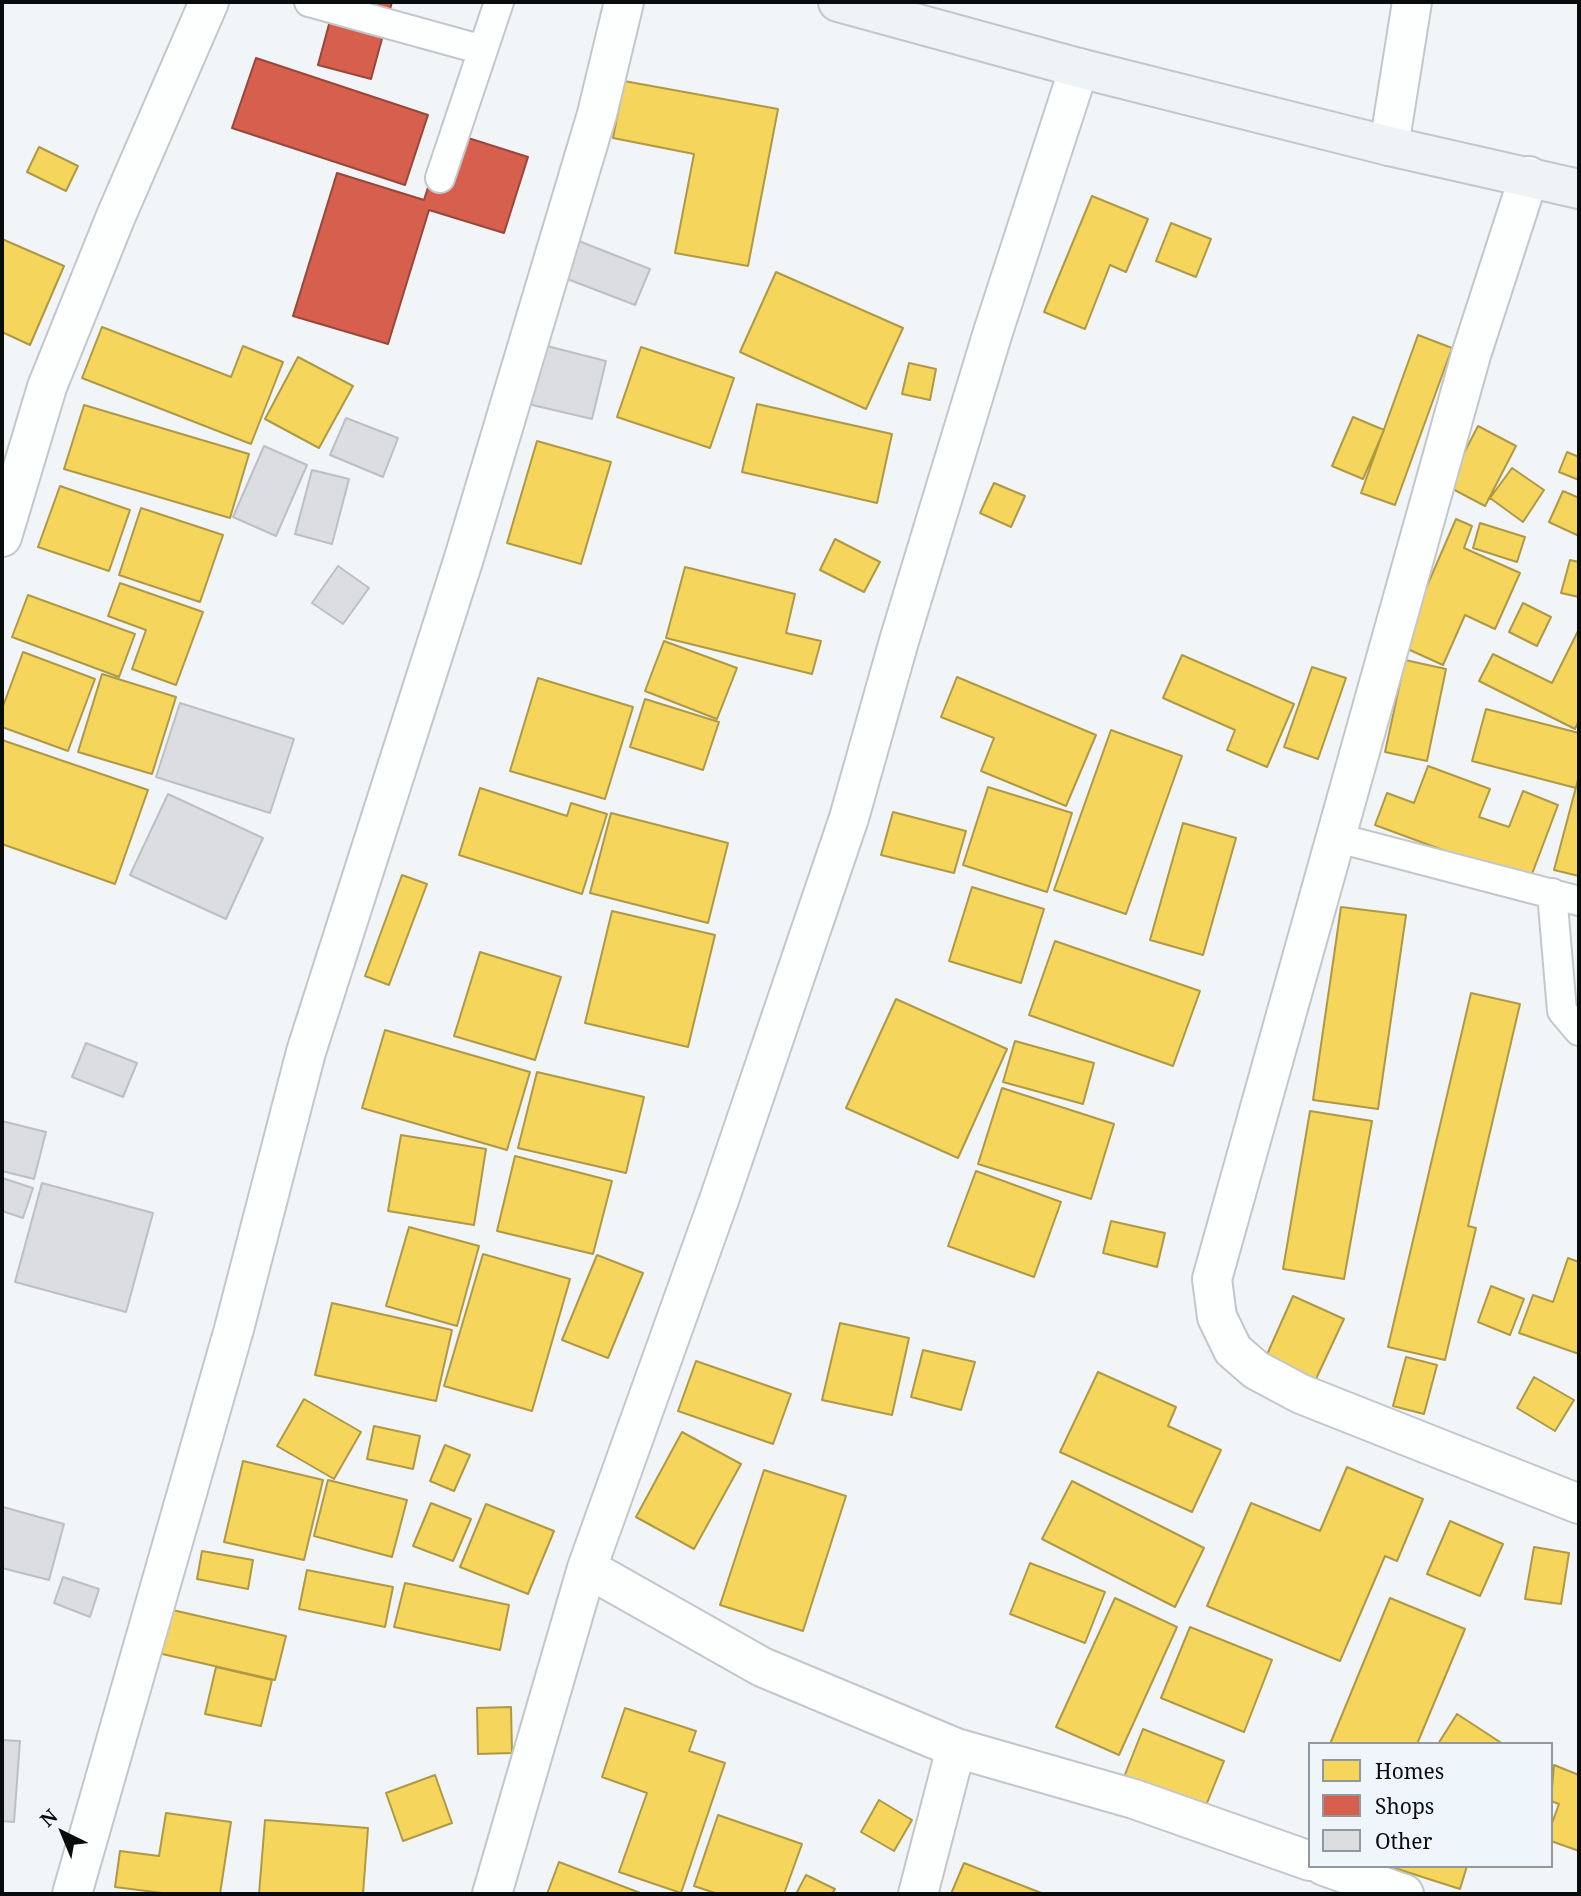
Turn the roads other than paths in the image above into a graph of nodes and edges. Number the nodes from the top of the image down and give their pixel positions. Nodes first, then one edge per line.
1 (209, 2) edge
2 (309, 2) edge
3 (499, 2) edge
4 (624, 2) edge
5 (1412, 2) edge
6 (850, 3) edge
7 (483, 50) junction
8 (1079, 68) junction
9 (1389, 146) junction
10 (1529, 176) junction
11 (440, 177) dead end
12 (1579, 189) edge
13 (2, 537) edge
14 (1334, 837) junction
15 (1552, 893) junction
16 (1579, 901) edge
17 (1579, 1031) edge
18 (1579, 1504) edge
19 (587, 1568) junction
20 (956, 1748) junction
21 (1308, 1860) edge
22 (1328, 1868) edge
23 (1367, 1888) edge
24 (72, 1894) edge
25 (492, 1894) edge
26 (918, 1894) edge
27 (1404, 1894) edge

1 - 13 street
2 - 7 lane
3 - 7 lane
4 - 24 street
5 - 9 street
6 - 8 main road
7 - 11 lane
8 - 9 main road
8 - 19 street
9 - 10 main road
10 - 12 main road
10 - 14 street
14 - 15 lane
14 - 18 street
15 - 16 lane
15 - 17 lane
19 - 20 street
19 - 25 street
20 - 21 street
20 - 26 street
22 - 23 street
23 - 27 street

